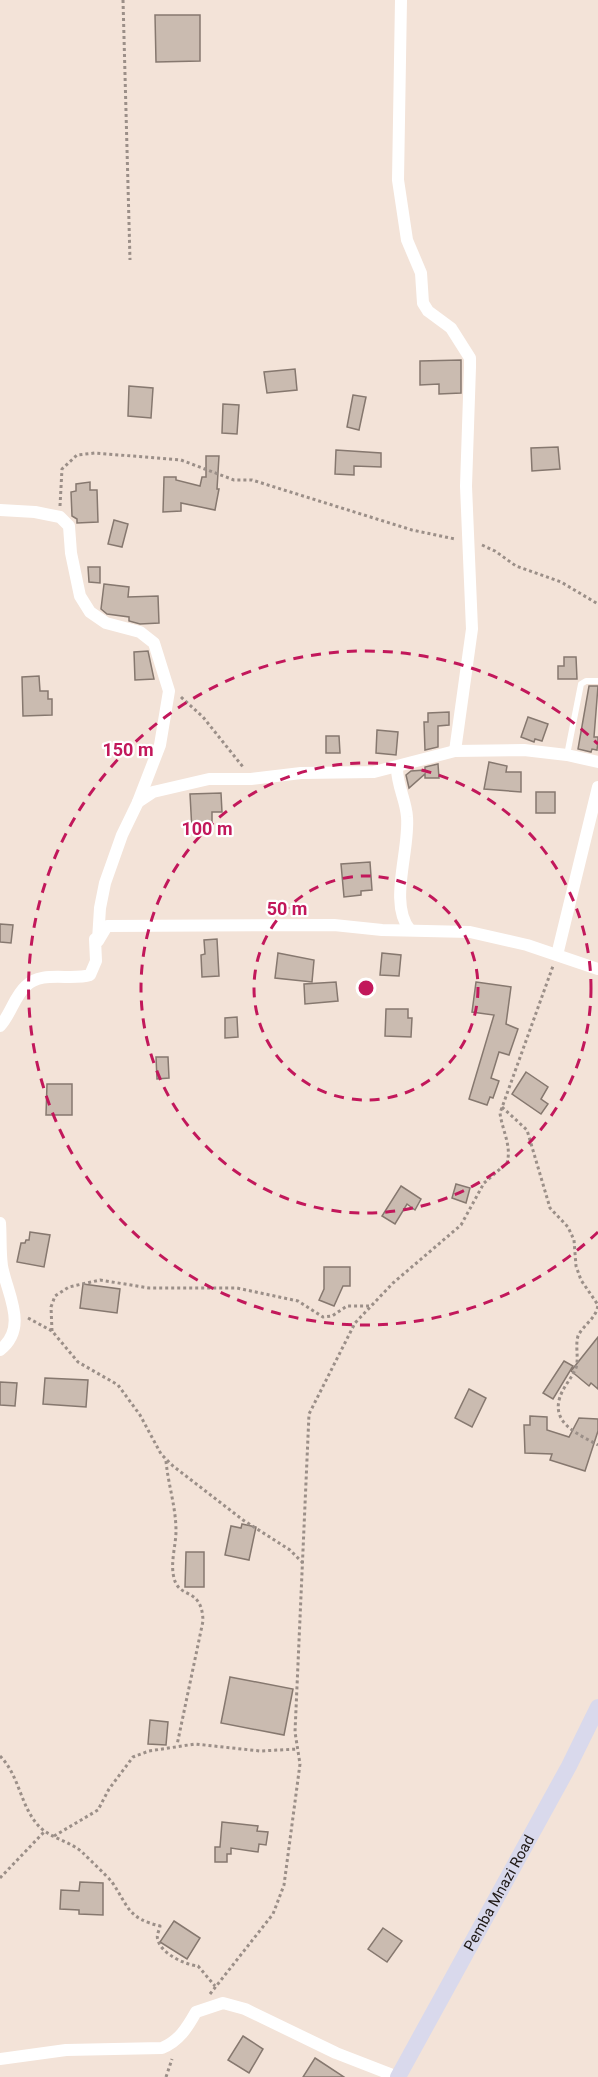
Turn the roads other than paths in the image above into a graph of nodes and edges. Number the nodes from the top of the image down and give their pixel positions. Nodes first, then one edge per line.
1 (401, 0) edge
2 (0, 510) edge
3 (598, 681) edge
4 (456, 752) junction
5 (567, 755) junction
6 (598, 762) edge
7 (397, 768) junction
8 (598, 787) edge
9 (138, 802) junction
10 (410, 930) junction
11 (98, 941) junction
12 (557, 955) junction
13 (598, 969) edge
14 (0, 1026) edge
15 (0, 1035) edge
16 (0, 1223) edge
17 (0, 1350) edge
18 (598, 1707) edge
19 (0, 2059) edge
20 (398, 2077) edge

1 - 4 street
2 - 9 street
3 - 5 lane
4 - 5 street
4 - 7 street
5 - 6 street
7 - 9 street
7 - 10 street
8 - 12 street
9 - 11 street
10 - 11 street
10 - 12 street
11 - 14 street
12 - 13 street
14 - 15 street
16 - 17 street
18 - 20 main road, Pemba Mnazi Road
19 - 20 street

